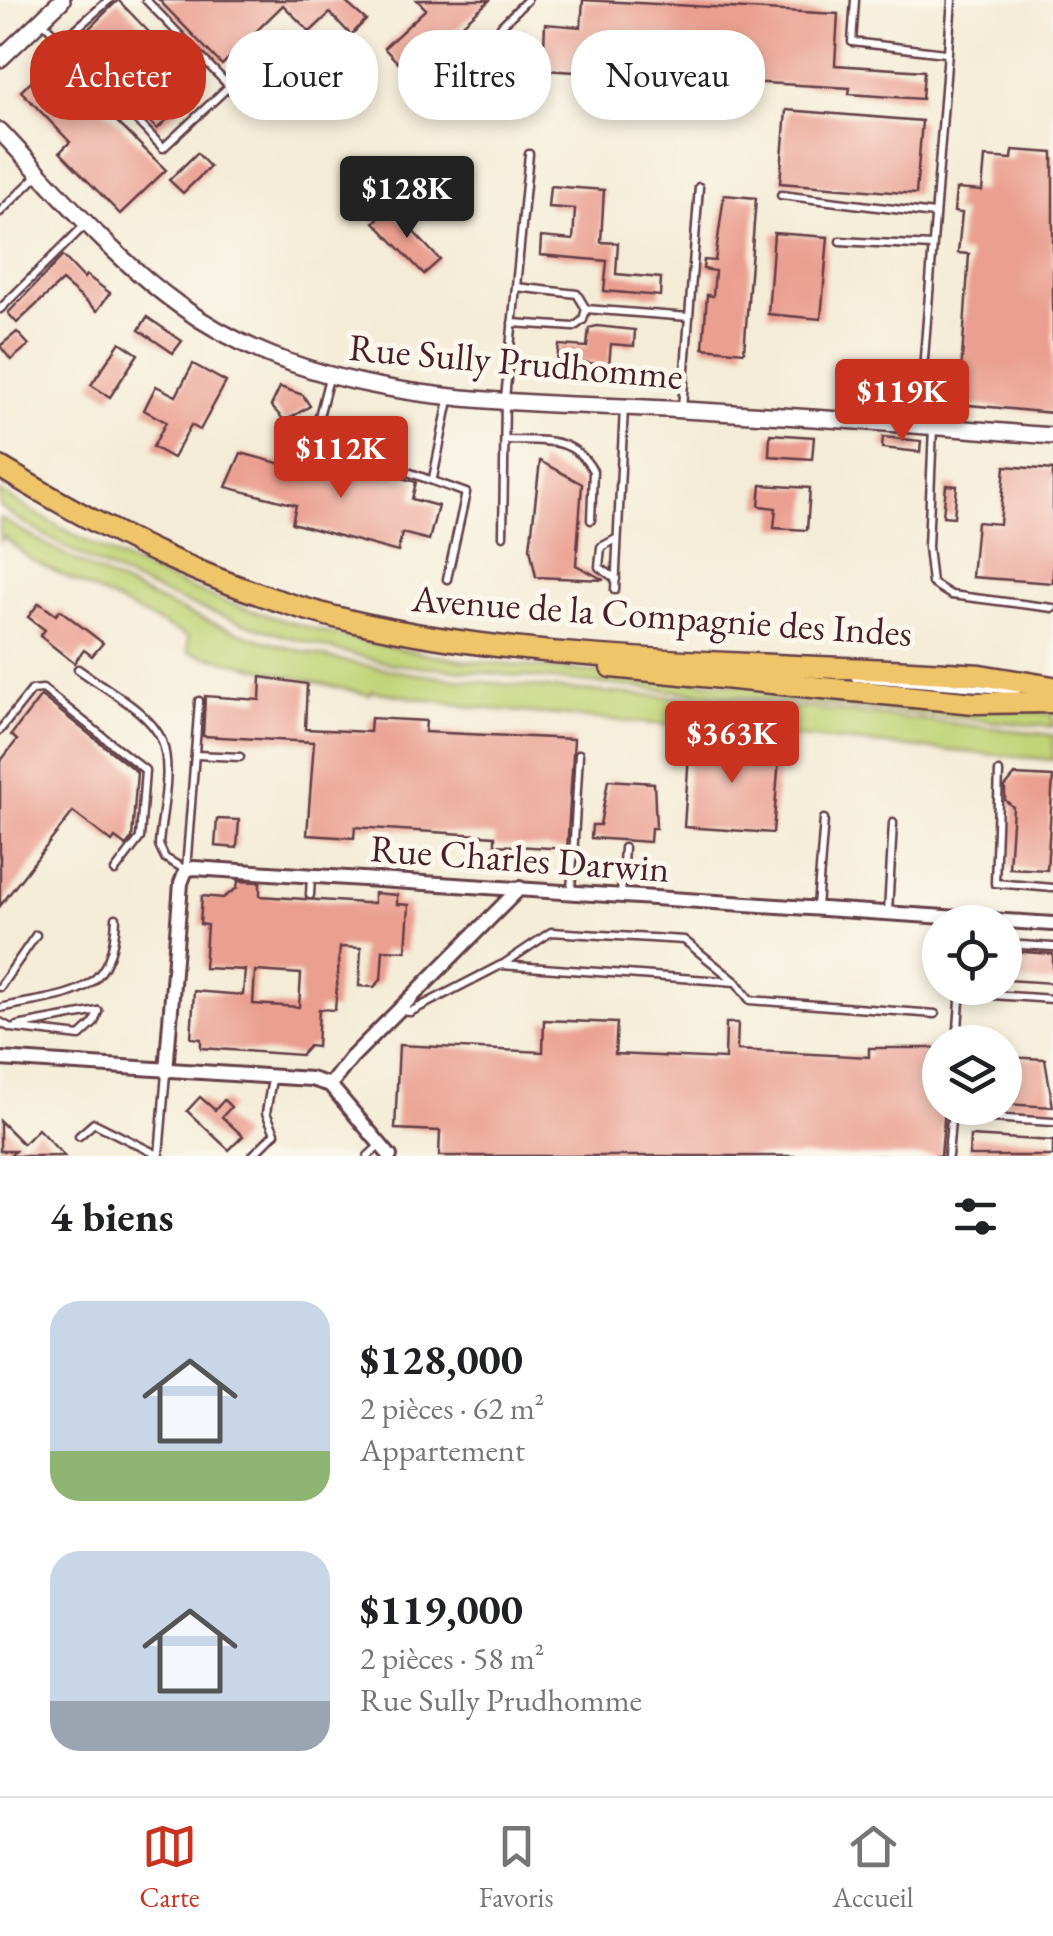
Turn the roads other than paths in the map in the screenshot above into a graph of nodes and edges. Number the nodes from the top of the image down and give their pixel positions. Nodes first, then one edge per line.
1 (62, 0) edge
2 (108, 0) edge
3 (146, 0) edge
4 (527, 0) edge
5 (854, 0) edge
6 (952, 0) edge
7 (41, 20) junction
8 (501, 26) dead end
9 (51, 30) edge
10 (75, 30) edge
11 (945, 53) junction
12 (0, 59) edge
13 (226, 83) edge
14 (226, 91) edge
15 (206, 111) edge
16 (135, 120) edge
17 (196, 120) edge
18 (0, 131) edge
19 (529, 154) dead end
20 (40, 173) junction
21 (699, 187) dead end
22 (781, 194) dead end
23 (0, 212) edge
24 (934, 214) junction
25 (88, 222) junction
26 (840, 242) dead end
27 (932, 246) junction
28 (516, 287) junction
29 (586, 309) junction
30 (0, 310) edge
31 (690, 317) junction
32 (512, 323) junction
33 (330, 377) junction
34 (450, 394) junction
35 (504, 399) junction
36 (624, 406) junction
37 (682, 410) junction
38 (926, 426) junction
39 (1053, 436) edge
40 (505, 440) junction
41 (0, 473) edge
42 (433, 478) junction
43 (592, 520) dead end
44 (503, 536) dead end
45 (617, 538) junction
46 (447, 579) dead end
47 (616, 579) junction
48 (615, 590) dead end
49 (1053, 608) edge
50 (78, 669) dead end
51 (1050, 694) edge
52 (198, 701) dead end
53 (0, 730) edge
54 (579, 754) dead end
55 (196, 755) junction
56 (240, 757) dead end
57 (999, 772) dead end
58 (824, 819) dead end
59 (894, 823) dead end
60 (624, 848) dead end
61 (186, 870) junction
62 (114, 871) dead end
63 (311, 874) junction
64 (520, 888) junction
65 (1053, 888) edge
66 (571, 892) junction
67 (310, 895) dead end
68 (621, 895) junction
69 (817, 908) junction
70 (888, 913) junction
71 (922, 916) edge
72 (116, 918) dead end
73 (1022, 923) edge
74 (1053, 924) edge
75 (36, 934) dead end
76 (1022, 945) edge
77 (1053, 946) edge
78 (501, 965) junction
79 (736, 982) junction
80 (0, 987) edge
81 (1022, 997) edge
82 (1053, 999) edge
83 (0, 1008) edge
84 (398, 1011) junction
85 (935, 1014) dead end
86 (0, 1022) edge
87 (11, 1028) junction
88 (0, 1059) edge
89 (166, 1072) junction
90 (272, 1078) junction
91 (330, 1085) junction
92 (1022, 1120) edge
93 (1053, 1122) edge
94 (951, 1125) edge
95 (79, 1136) dead end
96 (380, 1145) junction
97 (159, 1156) edge
98 (252, 1156) edge
99 (368, 1156) edge
100 (390, 1156) edge
101 (948, 1156) edge

1 - 7 street
2 - 10 lane
3 - 13 lane
4 - 8 lane
5 - 11 lane
6 - 11 lane
7 - 9 lane
7 - 12 street
11 - 24 lane
14 - 15 lane
16 - 17 lane
18 - 20 street, Rue Sully Prudhomme
19 - 28 lane
20 - 23 lane
20 - 25 street, Rue Sully Prudhomme
21 - 31 lane
22 - 24 lane
24 - 27 lane
25 - 30 lane
25 - 33 street, Rue Sully Prudhomme
26 - 27 lane
27 - 38 lane
28 - 29 lane
28 - 32 lane
29 - 31 lane
29 - 32 lane
31 - 37 lane
32 - 35 lane
33 - 34 street, Rue Sully Prudhomme
33 - 42 lane
34 - 35 street, Rue Sully Prudhomme
34 - 42 lane
35 - 36 street, Rue Sully Prudhomme
35 - 40 lane
36 - 37 street, Rue Sully Prudhomme
36 - 45 lane
37 - 38 street, Rue Sully Prudhomme
38 - 39 street, Rue Sully Prudhomme
38 - 49 lane
40 - 43 lane
40 - 44 lane
41 - 51 main road, Avenue de la Compagnie des Indes
42 - 46 lane
45 - 47 lane
45 - 47 lane
47 - 48 lane
50 - 61 lane
52 - 55 lane
53 - 62 lane
54 - 66 lane
55 - 56 lane
55 - 61 lane
57 - 65 lane
58 - 69 lane
59 - 70 lane
60 - 68 lane
61 - 63 street, Rue Charles Darwin
61 - 89 street
63 - 64 street, Rue Charles Darwin
63 - 67 lane
64 - 66 street, Rue Charles Darwin
64 - 84 street
66 - 68 street, Rue Charles Darwin
68 - 69 street, Rue Charles Darwin
69 - 70 street, Rue Charles Darwin
70 - 71 street, Rue Charles Darwin
72 - 83 lane
73 - 74 street, Rue Charles Darwin
75 - 80 lane
76 - 77 lane
78 - 79 lane
78 - 79 lane
78 - 84 lane
79 - 85 lane
81 - 82 lane
84 - 91 street
86 - 87 lane
87 - 87 lane
88 - 89 street
89 - 90 street
89 - 97 lane
90 - 91 street
90 - 98 lane
91 - 96 street
92 - 93 lane
94 - 101 lane
95 - 97 lane
96 - 99 lane
96 - 100 street

